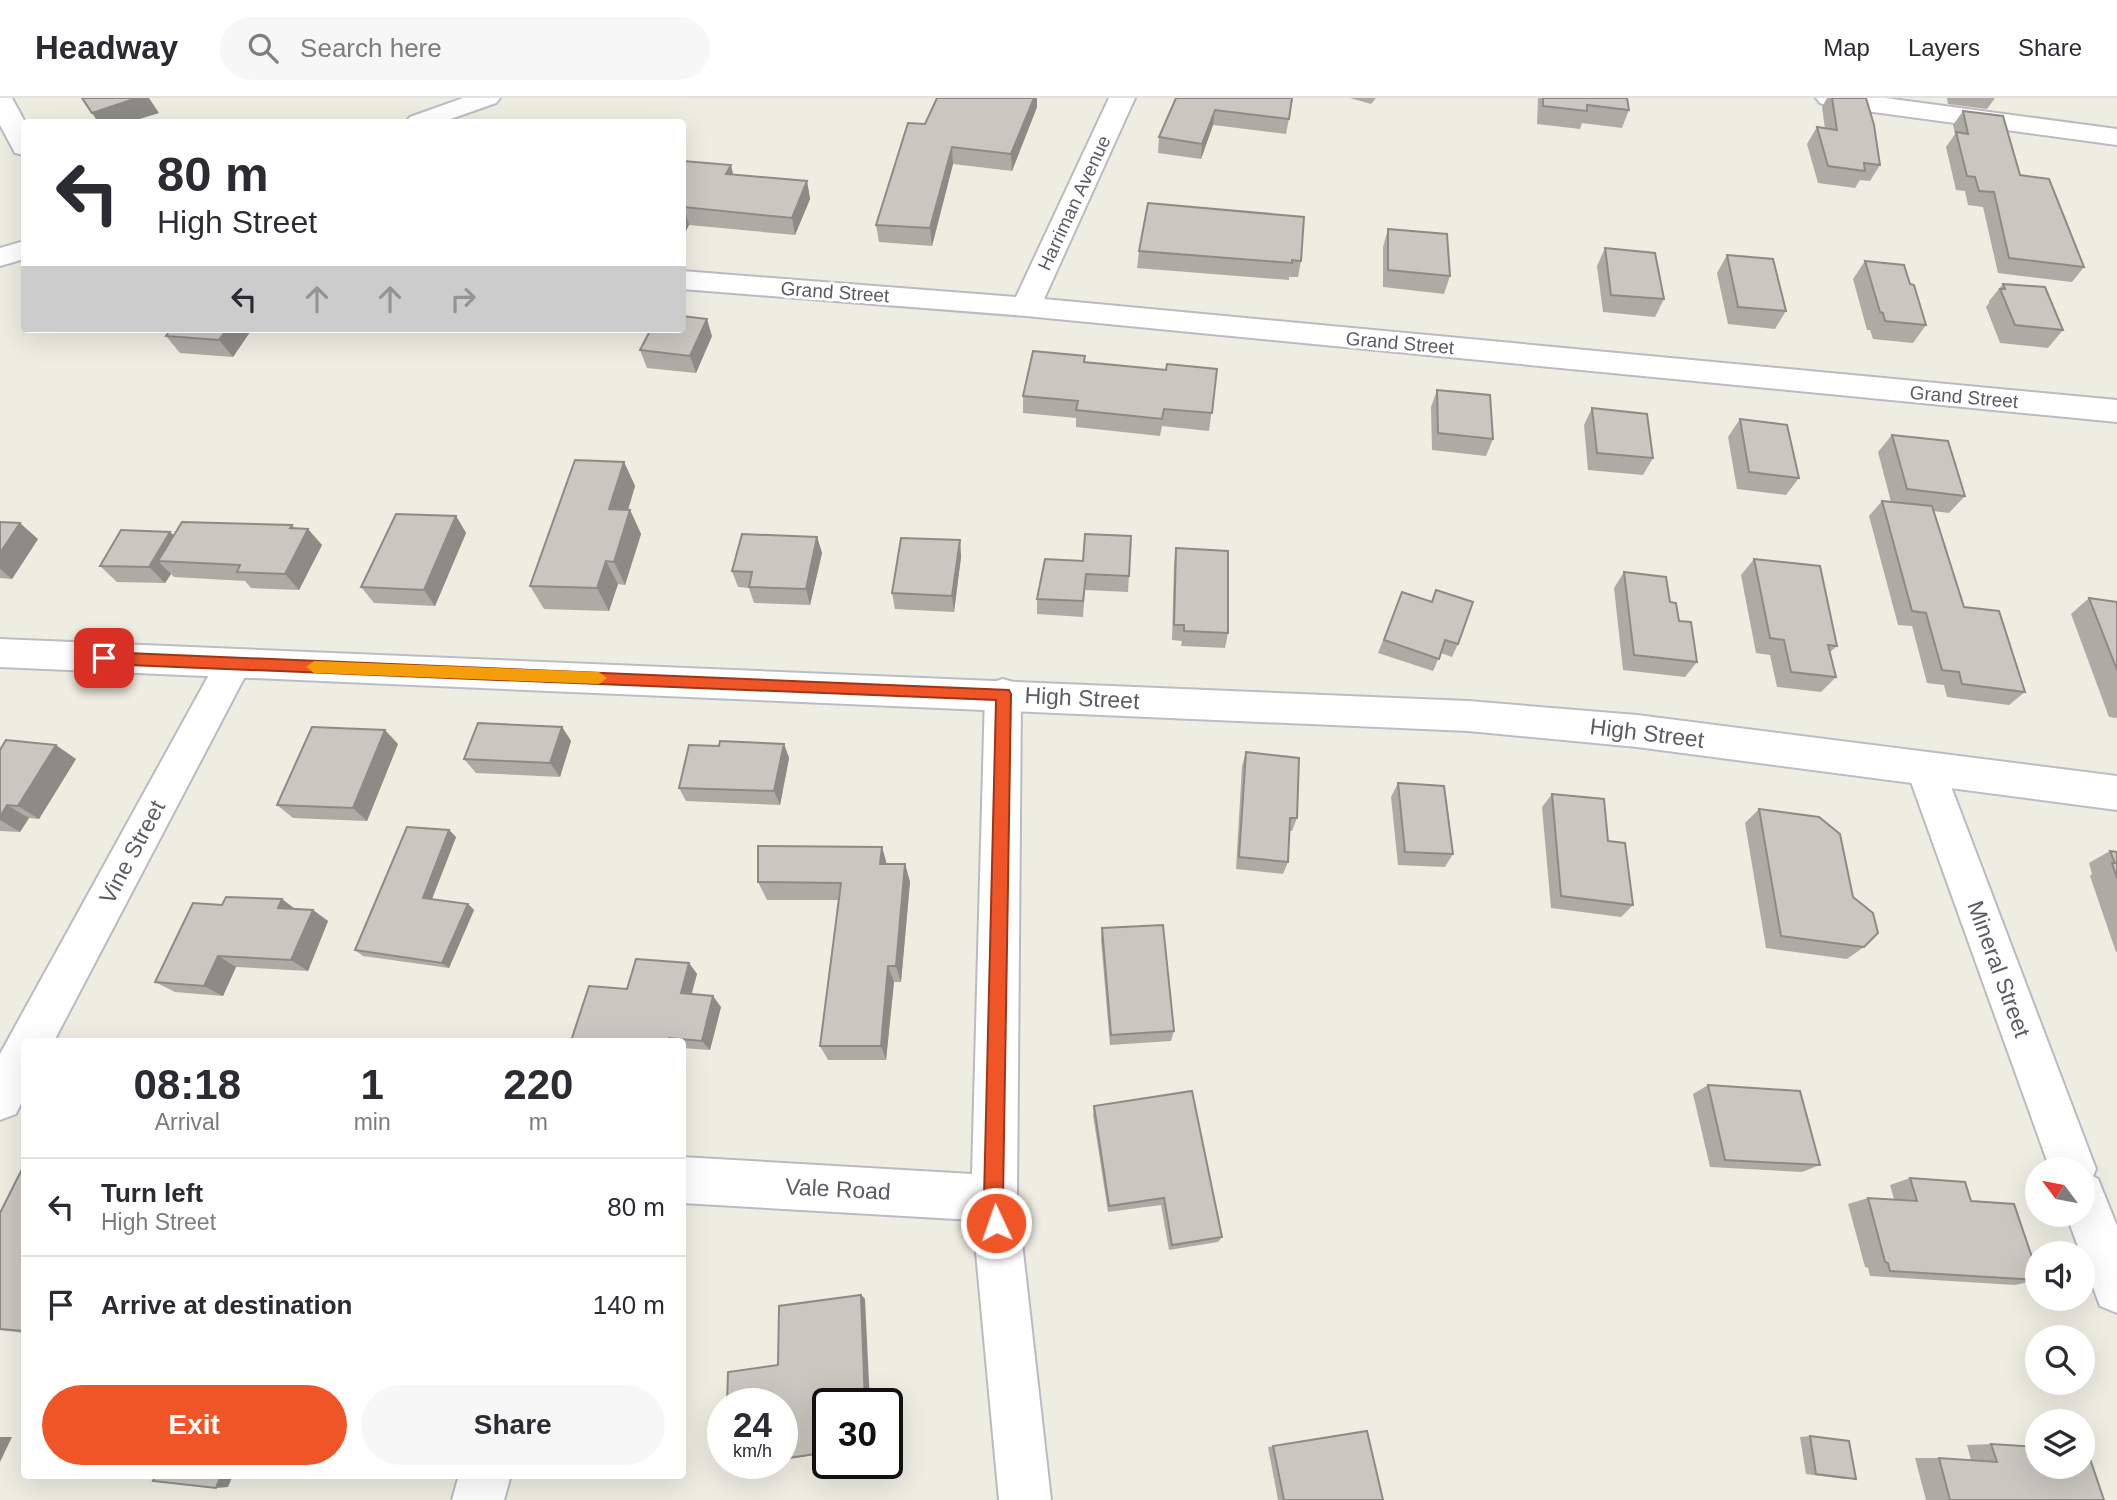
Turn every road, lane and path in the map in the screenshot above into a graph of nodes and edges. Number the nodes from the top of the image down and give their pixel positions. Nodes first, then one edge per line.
1 (487, 98) edge
2 (1122, 98) edge
3 (1829, 98) edge
4 (0, 99) edge
5 (428, 119) edge
6 (2117, 137) edge
7 (21, 142) edge
8 (21, 251) edge
9 (0, 257) edge
10 (686, 280) edge
11 (1026, 307) junction
12 (2117, 411) edge
13 (0, 653) edge
14 (234, 663) junction
15 (1003, 694) junction
16 (1925, 768) junction
17 (2117, 793) edge
18 (33, 1038) edge
19 (21, 1059) edge
20 (0, 1098) edge
21 (2069, 1157) edge
22 (686, 1180) edge
23 (994, 1198) junction
24 (2094, 1227) edge
25 (2117, 1289) edge
26 (484, 1479) edge
27 (478, 1500) edge
28 (1025, 1500) edge

1 - 5 street
2 - 11 street, Harriman Avenue
3 - 6 street
4 - 7 street
8 - 9 street
10 - 11 street, Grand Street
11 - 12 street, Grand Street
13 - 14 street, High Street
14 - 15 street, High Street
14 - 18 street, Vine Street
15 - 16 street, High Street
15 - 23 street
16 - 17 street, High Street
16 - 21 street, Mineral Street
19 - 20 street
22 - 23 street, Vale Road
23 - 28 street
24 - 25 street
26 - 27 street

